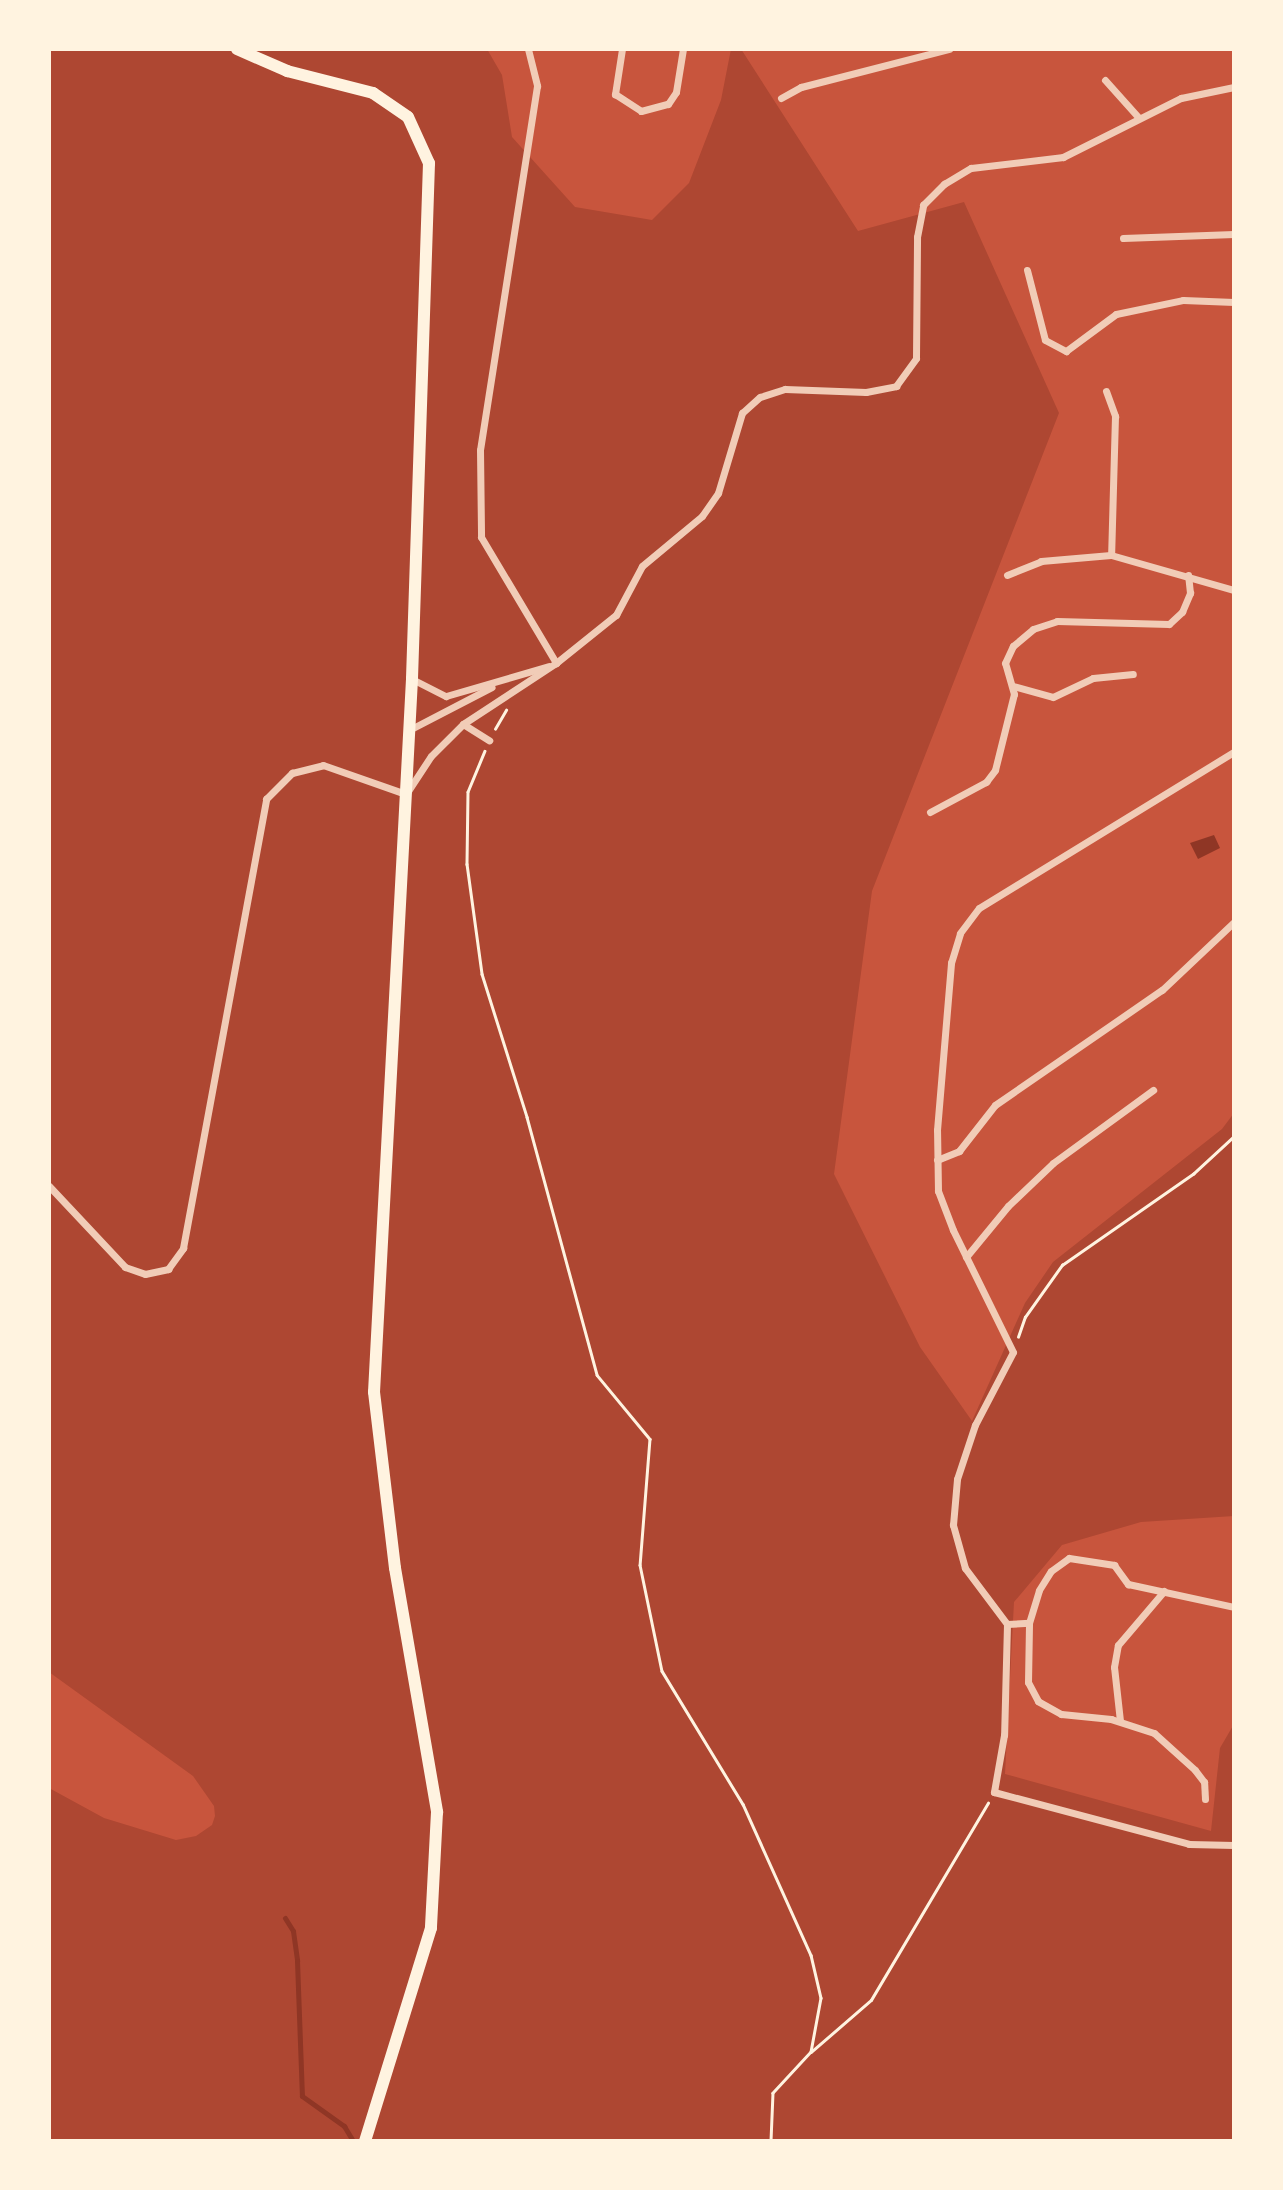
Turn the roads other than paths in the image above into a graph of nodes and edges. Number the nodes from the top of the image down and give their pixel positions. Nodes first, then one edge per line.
1 (237, 49) edge
2 (528, 49) edge
3 (622, 49) edge
4 (683, 49) edge
5 (949, 49) edge
6 (1105, 80) dead end
7 (1234, 88) edge
8 (781, 98) dead end
9 (1139, 118) junction
10 (1234, 234) edge
11 (1123, 238) dead end
12 (1027, 270) dead end
13 (1234, 302) edge
14 (1107, 391) dead end
15 (1111, 555) junction
16 (1007, 575) dead end
17 (1188, 575) junction
18 (1234, 590) edge
19 (556, 663) junction
20 (1133, 674) dead end
21 (412, 679) junction
22 (505, 681) junction
23 (1013, 686) junction
24 (463, 724) junction
25 (409, 730) junction
26 (489, 740) road end
27 (1234, 752) edge
28 (406, 794) junction
29 (930, 812) dead end
30 (1234, 922) edge
31 (1153, 1090) dead end
32 (937, 1160) junction
33 (49, 1186) edge
34 (966, 1257) junction
35 (1164, 1591) junction
36 (1234, 1607) edge
37 (1029, 1623) junction
38 (1007, 1624) junction
39 (1120, 1721) junction
40 (1205, 1799) dead end
41 (1234, 1845) edge
42 (365, 2141) edge

1 - 21 main road
2 - 19 street
3 - 4 street
5 - 8 street
6 - 9 street
7 - 9 street
9 - 19 street
10 - 11 street
12 - 13 street
14 - 15 street
15 - 16 street
15 - 17 street
17 - 18 street
17 - 23 street
19 - 22 street
19 - 24 street
20 - 23 street
21 - 22 street
21 - 25 main road
22 - 25 street
23 - 29 street
24 - 26 street
24 - 28 street
25 - 28 main road
27 - 32 street
28 - 33 street
28 - 42 main road
30 - 32 street
31 - 34 street
32 - 34 street
34 - 38 street
35 - 36 street
35 - 37 street
35 - 39 street
37 - 38 street
37 - 39 street
38 - 41 street
39 - 40 street

